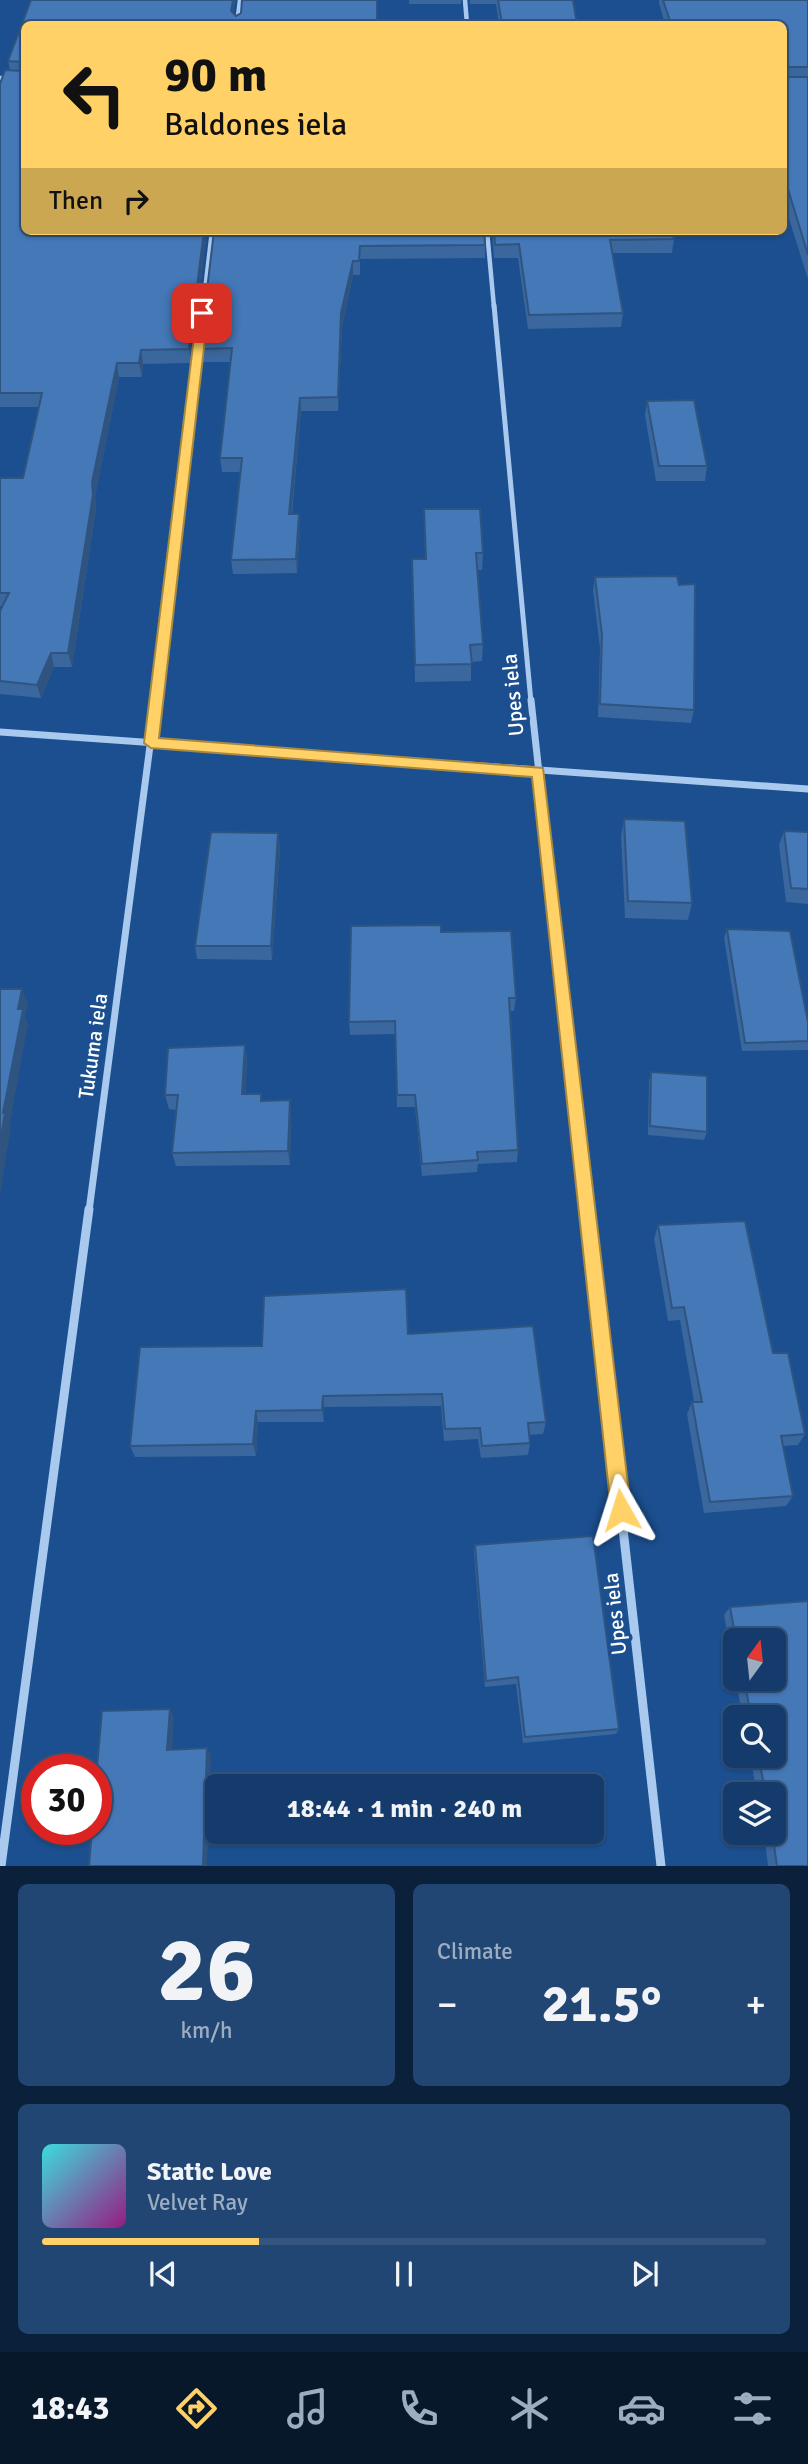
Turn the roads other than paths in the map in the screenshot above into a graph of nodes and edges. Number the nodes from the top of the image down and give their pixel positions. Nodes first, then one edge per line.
1 (240, 0) edge
2 (465, 0) edge
3 (237, 21) edge
4 (467, 21) edge
5 (0, 78) edge
6 (21, 79) edge
7 (212, 235) edge
8 (487, 235) edge
9 (0, 732) edge
10 (151, 743) junction
11 (538, 772) junction
12 (808, 789) edge
13 (1, 1866) edge
14 (661, 1866) edge

1 - 3 street
2 - 4 street
5 - 6 street
7 - 10 street, Tukuma iela
8 - 11 street, Upes iela
9 - 10 street
10 - 11 street
10 - 13 street, Tukuma iela
11 - 12 street
11 - 14 street, Upes iela

